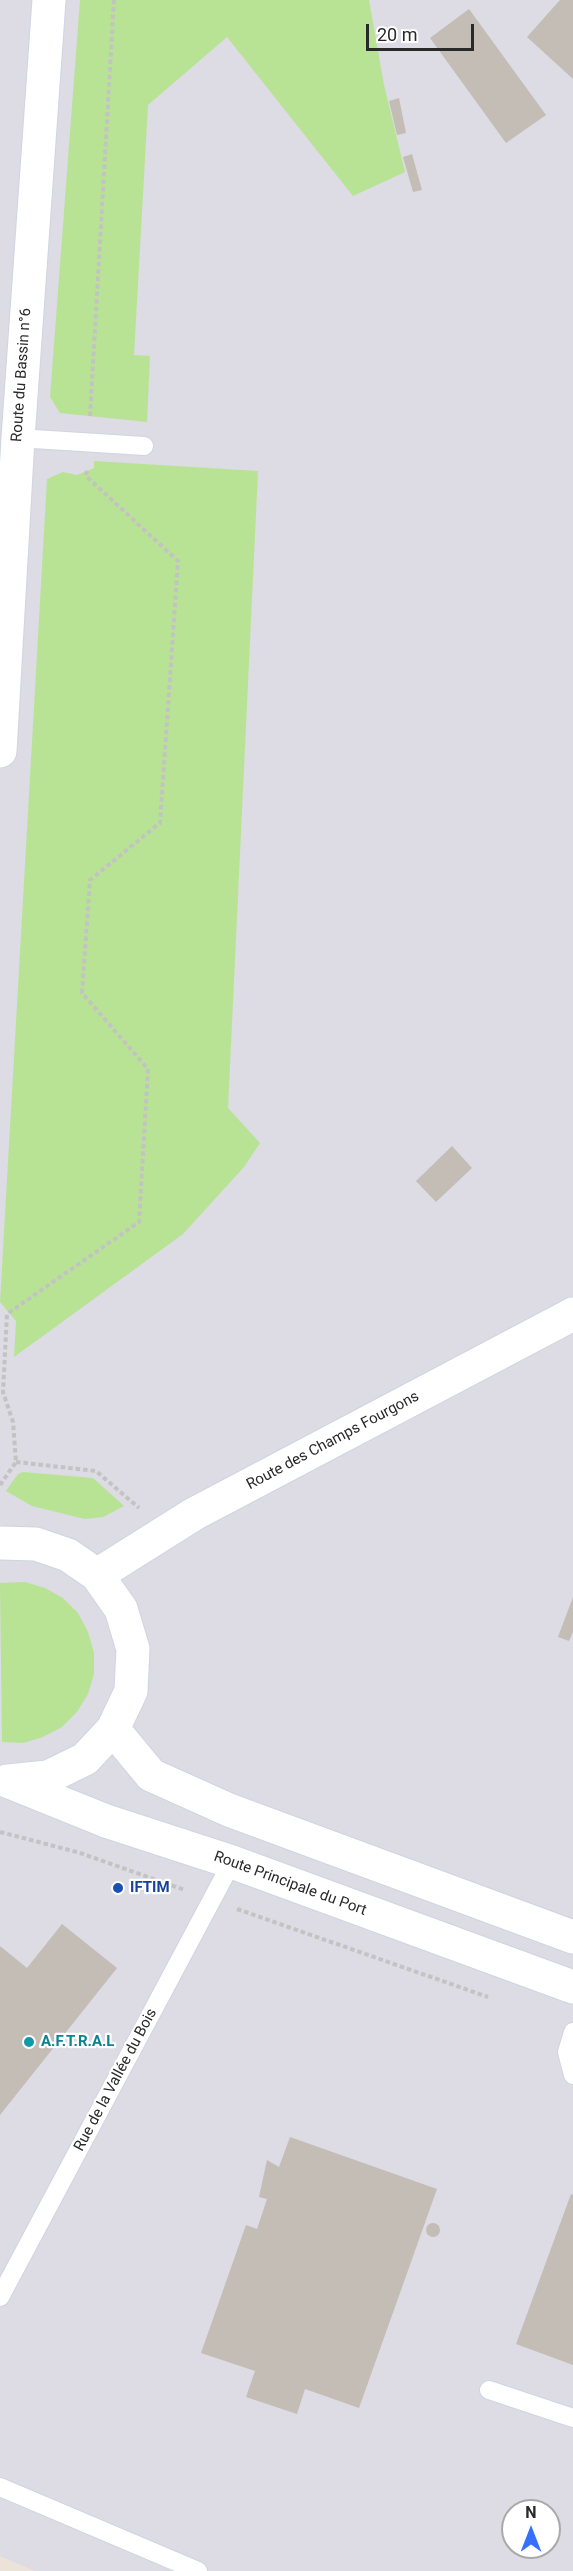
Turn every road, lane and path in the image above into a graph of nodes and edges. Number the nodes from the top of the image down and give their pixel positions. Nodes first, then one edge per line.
1 (48, 0) edge
2 (114, 0) edge
3 (18, 438) junction
4 (88, 443) junction
5 (144, 446) dead end
6 (5, 587) edge
7 (0, 751) edge
8 (573, 1314) edge
9 (16, 1462) junction
10 (0, 1485) edge
11 (0, 1543) edge
12 (139, 1549) junction
13 (97, 1575) junction
14 (114, 1729) junction
15 (3, 1781) edge
16 (0, 1832) edge
17 (232, 1863) junction
18 (213, 1900) junction
19 (573, 1938) edge
20 (573, 1987) edge
21 (494, 1999) dead end
22 (573, 2032) edge
23 (573, 2075) edge
24 (0, 2297) edge
25 (489, 2390) dead end
26 (573, 2418) edge
27 (0, 2487) edge
28 (198, 2571) edge

1 - 3 main road, Route du Bassin n°6
2 - 4 path
3 - 4 lane
3 - 6 main road, Route du Bassin n°6
4 - 5 lane
4 - 9 path
6 - 7 main road, Route du Bassin n°6
8 - 12 main road, Route des Champs Fourgons
9 - 10 path
9 - 12 path
11 - 13 main road
12 - 13 main road, Route des Champs Fourgons
13 - 14 main road
14 - 15 main road
14 - 19 main road
15 - 17 main road, Route Principale du Port
16 - 18 path
17 - 18 lane, Rue de la Vallée du Bois
17 - 20 main road, Route Principale du Port
18 - 21 path
18 - 24 lane, Rue de la Vallée du Bois
22 - 23 lane
25 - 26 lane
27 - 28 lane

